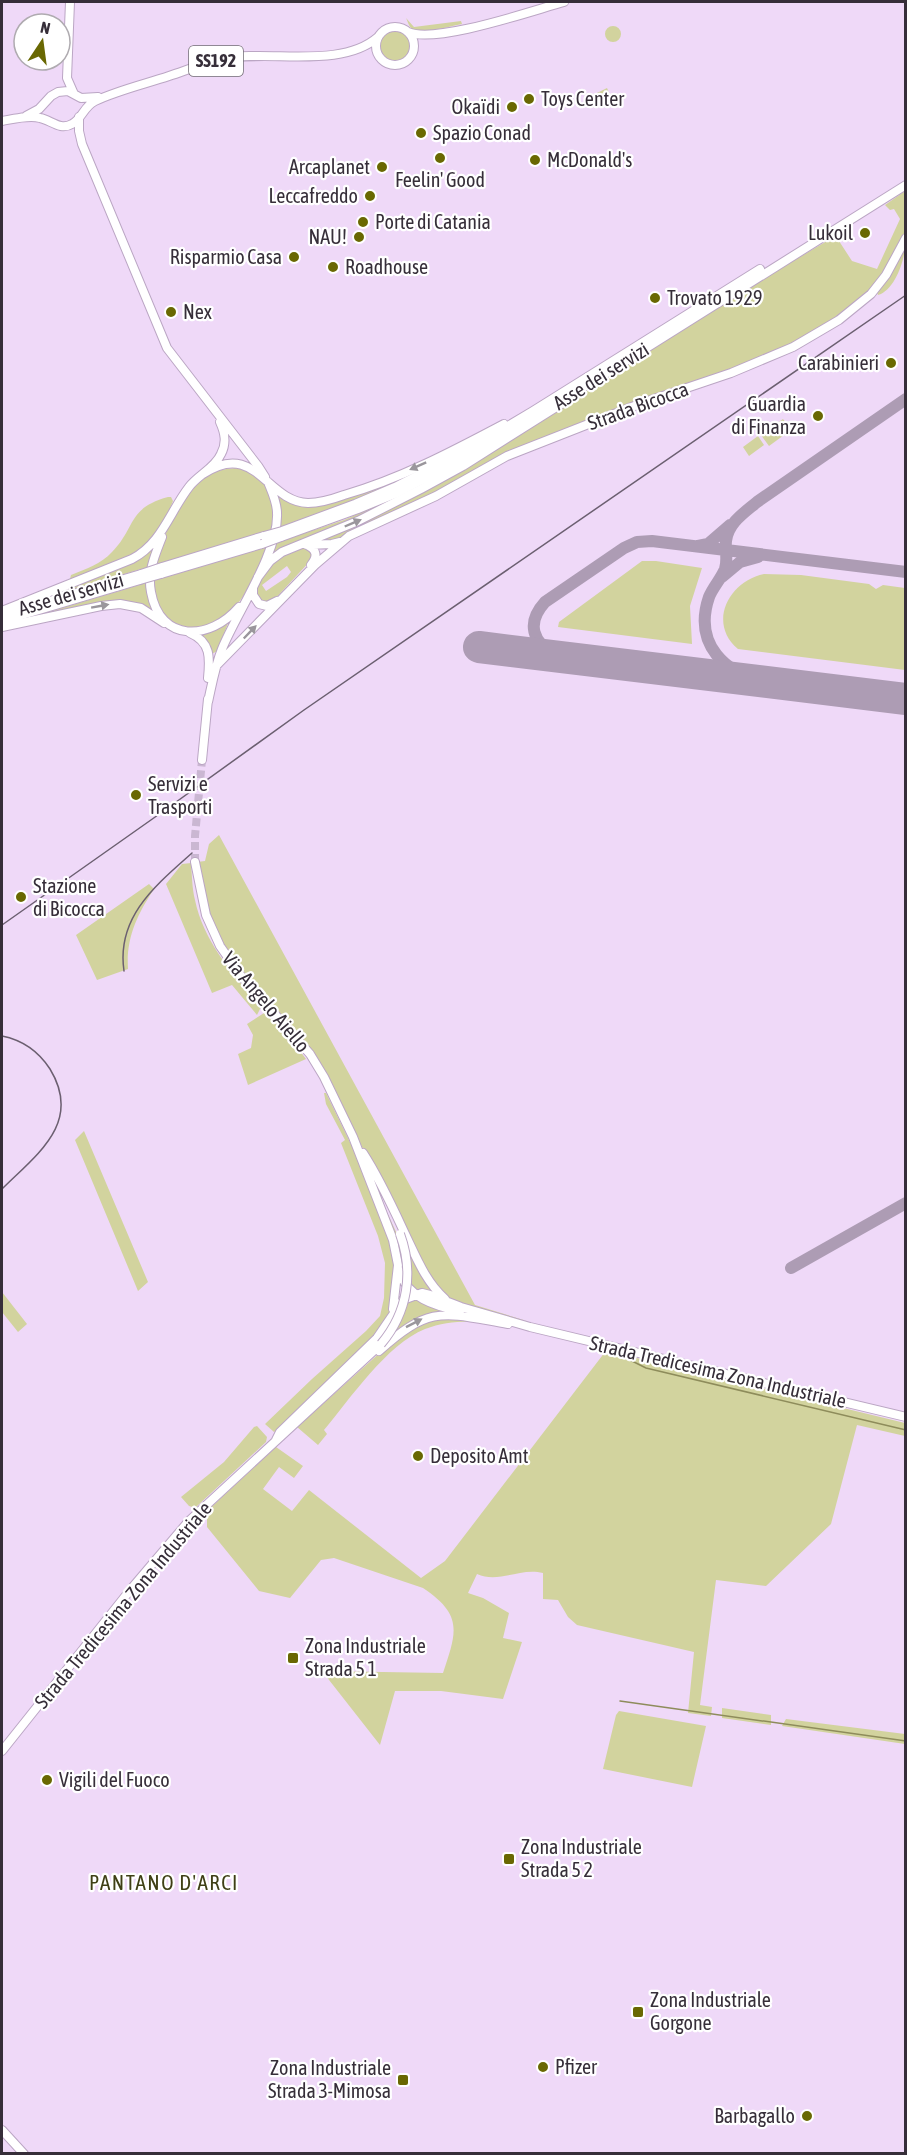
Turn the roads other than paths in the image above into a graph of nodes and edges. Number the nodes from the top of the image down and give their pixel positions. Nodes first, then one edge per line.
1 (564, 2) edge
2 (408, 32) junction
3 (434, 34) junction
4 (378, 37) junction
5 (415, 46) junction
6 (357, 49) junction
7 (378, 55) junction
8 (64, 72) edge
9 (67, 72) edge
10 (54, 93) junction
11 (75, 95) junction
12 (107, 96) junction
13 (47, 101) junction
14 (79, 116) junction
15 (20, 118) junction
16 (2, 121) edge
17 (52, 123) junction
18 (62, 126) junction
19 (82, 144) junction
20 (906, 178) edge
21 (906, 185) edge
22 (906, 238) edge
23 (584, 387) junction
24 (564, 392) junction
25 (212, 409) junction
26 (203, 474) junction
27 (265, 478) junction
28 (166, 526) junction
29 (282, 534) junction
30 (341, 542) junction
31 (298, 545) junction
32 (308, 545) junction
33 (140, 577) junction
34 (258, 577) junction
35 (299, 581) junction
36 (253, 586) junction
37 (248, 597) junction
38 (283, 597) junction
39 (2, 613) edge
40 (2, 621) edge
41 (2, 627) edge
42 (178, 629) junction
43 (188, 632) junction
44 (216, 666) junction
45 (208, 702) junction
46 (202, 760) tunnel mouth
47 (195, 862) tunnel mouth
48 (353, 1137) junction
49 (362, 1151) junction
50 (398, 1265) junction
51 (417, 1294) junction
52 (452, 1304) junction
53 (389, 1322) junction
54 (506, 1323) junction
55 (530, 1327) junction
56 (321, 1400) junction
57 (906, 1417) edge
58 (276, 1440) junction
59 (2, 1751) edge
60 (2, 2130) edge
61 (24, 2154) edge

1 - 3 main road
2 - 3 main road
2 - 4 main road
2 - 5 main road
3 - 5 main road
4 - 6 main road
4 - 7 main road
5 - 7 main road
6 - 7 main road
6 - 12 main road, SS192
8 - 10 main road
9 - 11 main road
10 - 11 main road
10 - 13 main road
11 - 12 main road
11 - 14 main road
12 - 14 main road
13 - 15 main road
13 - 17 main road
14 - 18 main road
14 - 19 main road
15 - 16 main road
15 - 17 main road
17 - 18 main road
18 - 19 main road
19 - 25 main road
20 - 24 main road, Asse dei servizi
21 - 23 main road, Asse dei servizi
22 - 30 main road, Strada Bicocca
23 - 29 main road, Asse dei servizi
31 -> 23 main road
24 -> 27 main road
24 - 29 main road, Asse dei servizi
25 - 26 main road
25 - 27 main road
26 - 27 main road
26 - 28 main road
27 - 34 main road
28 - 39 main road
28 - 42 main road
29 - 33 main road, bridge
30 - 32 main road
30 - 35 main road
31 - 32 main road
31 - 34 main road
32 - 35 main road
33 - 39 main road, Asse dei servizi
33 - 40 main road, Asse dei servizi
34 - 36 main road
35 - 38 main road
36 - 37 main road
36 - 38 main road
37 - 43 main road
37 - 44 main road
44 -> 38 main road
41 -> 42 main road
42 - 43 main road
43 - 45 main road
44 - 45 main road
45 - 46 main road
47 - 48 main road, Via Angelo Aiello
48 - 49 main road
48 - 50 main road
49 - 52 main road
49 - 56 main road, bridge
50 - 51 main road
50 - 53 main road
51 - 52 main road
51 - 53 main road
51 - 54 main road
52 - 55 main road
53 - 58 main road
54 - 55 main road
56 -> 54 main road
55 - 57 main road, Strada Tredicesima Zona Industriale
56 - 58 main road
58 - 59 main road, Strada Tredicesima Zona Industriale
60 - 61 main road

